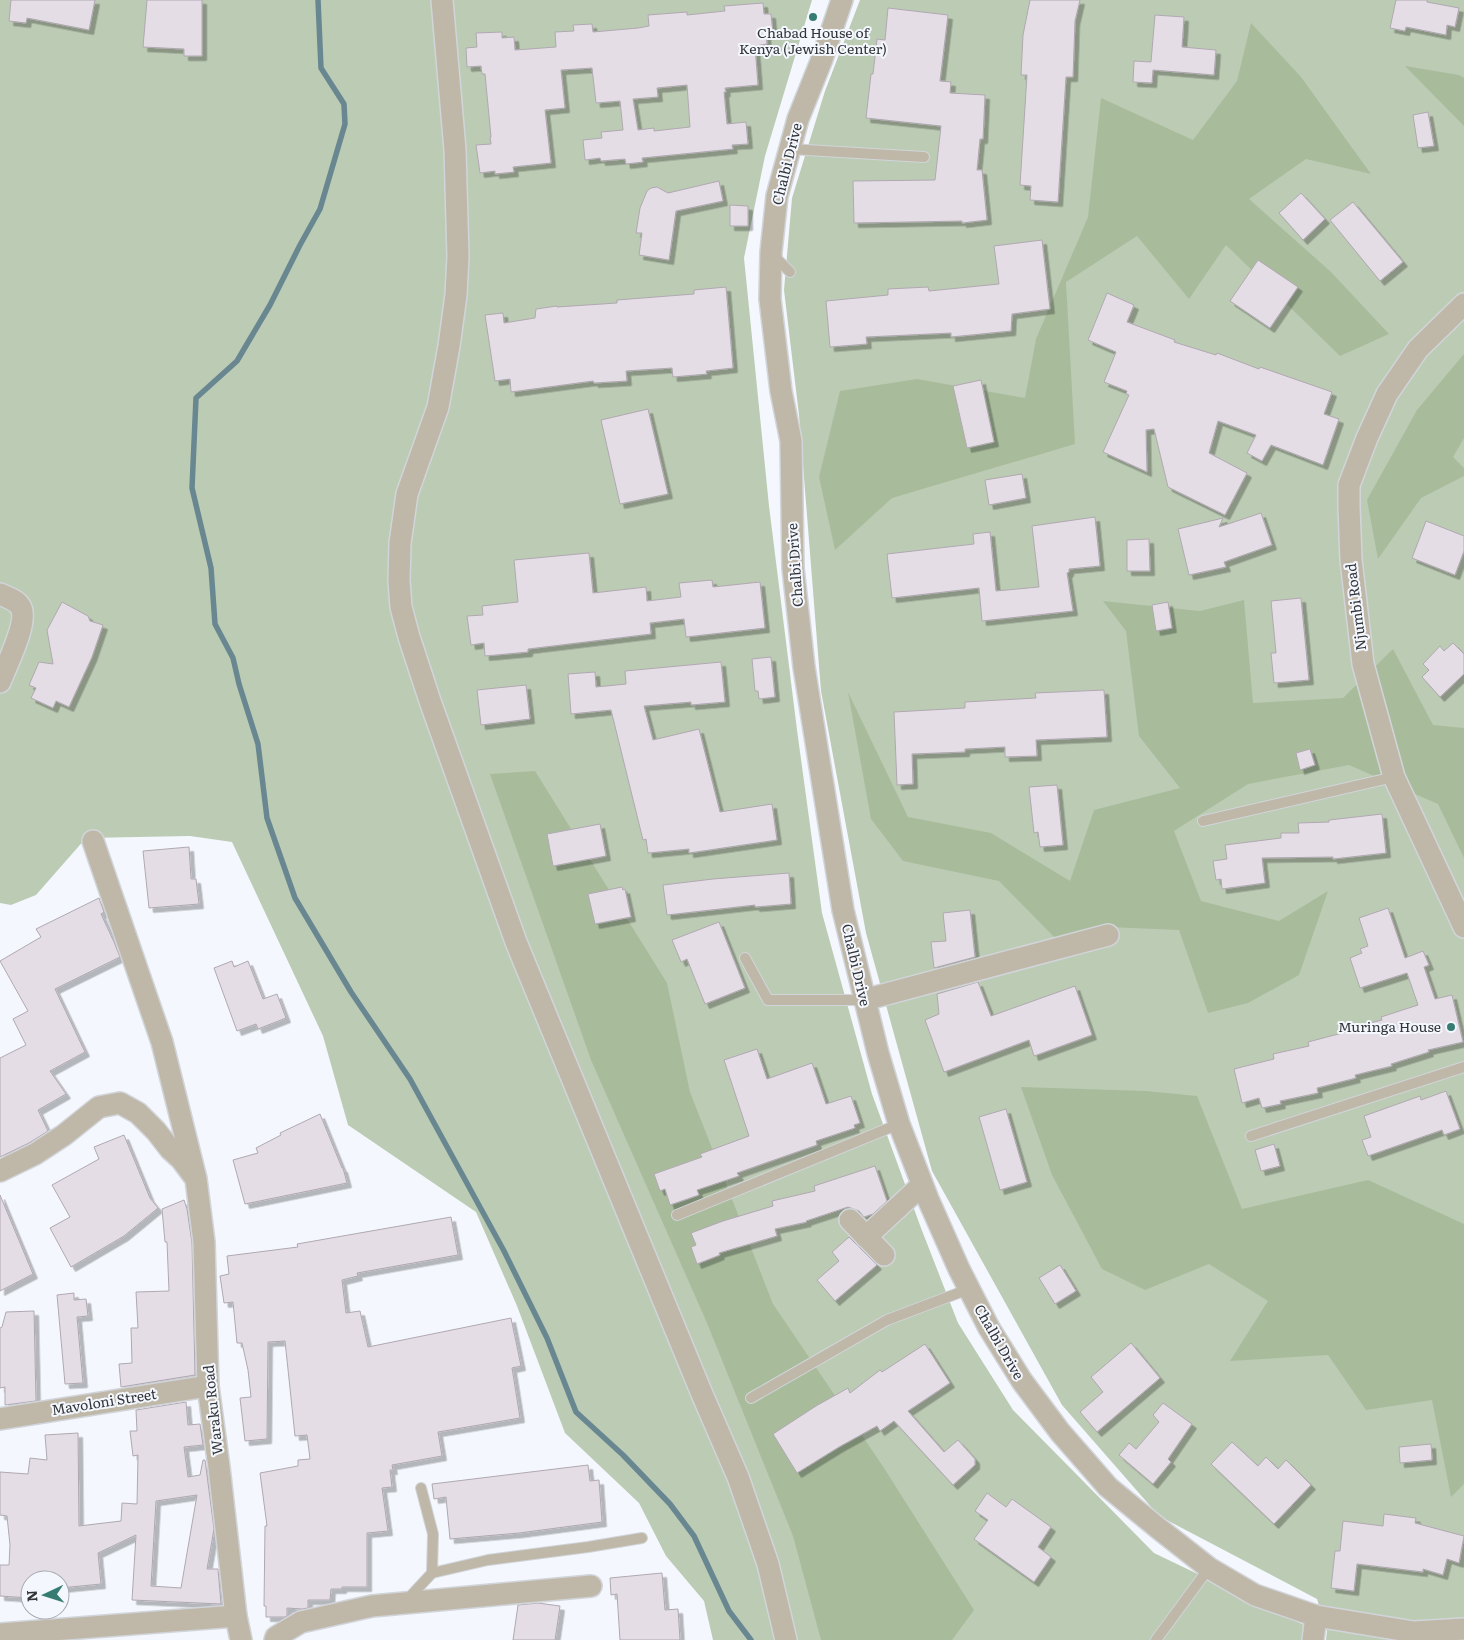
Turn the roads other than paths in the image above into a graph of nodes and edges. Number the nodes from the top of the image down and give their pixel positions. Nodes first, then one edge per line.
1 (442, 0) edge
2 (842, 0) edge
3 (790, 149) junction
4 (924, 157) dead end
5 (770, 252) junction
6 (790, 272) dead end
7 (1464, 304) edge
8 (0, 594) edge
9 (0, 682) edge
10 (1394, 777) junction
11 (1203, 820) dead end
12 (93, 841) dead end
13 (1464, 927) edge
14 (1108, 935) dead end
15 (745, 958) dead end
16 (864, 1000) junction
17 (1464, 1067) edge
18 (899, 1124) junction
19 (1250, 1136) dead end
20 (0, 1171) edge
21 (196, 1179) junction
22 (922, 1185) junction
23 (677, 1216) dead end
24 (850, 1220) dead end
25 (866, 1237) junction
26 (884, 1255) dead end
27 (969, 1289) junction
28 (208, 1386) junction
29 (752, 1398) dead end
30 (0, 1419) edge
31 (421, 1488) dead end
32 (642, 1538) dead end
33 (1208, 1568) junction
34 (432, 1573) junction
35 (591, 1586) dead end
36 (406, 1602) junction
37 (236, 1616) junction
38 (1316, 1616) junction
39 (1464, 1629) edge
40 (0, 1634) edge
41 (242, 1640) edge
42 (275, 1640) edge
43 (786, 1640) edge
44 (1156, 1640) edge
45 (1313, 1640) edge

1 - 43 street
2 - 3 street, Chalbi Drive
3 - 4 lane
3 - 5 street, Chalbi Drive
5 - 6 lane
5 - 16 street, Chalbi Drive
7 - 10 street, Njumbi Road
8 - 9 street
10 - 11 lane
10 - 13 street, Njumbi Road
12 - 21 street, Waraku Road
14 - 16 street
15 - 16 lane
16 - 18 street, Chalbi Drive
17 - 19 lane
18 - 22 street, Chalbi Drive
18 - 23 lane
20 - 21 street
21 - 28 street, Waraku Road
22 - 25 street
22 - 27 street, Chalbi Drive
24 - 25 street
25 - 26 street
27 - 29 lane
27 - 33 street, Chalbi Drive
28 - 30 street, Mavoloni Street
28 - 37 street, Waraku Road
31 - 34 lane
32 - 34 lane
33 - 38 street, Chalbi Drive
33 - 44 lane
34 - 36 lane
35 - 36 street
36 - 42 street
37 - 40 street
37 - 41 street, Waraku Road
38 - 39 street, Chalbi Drive
38 - 45 street

